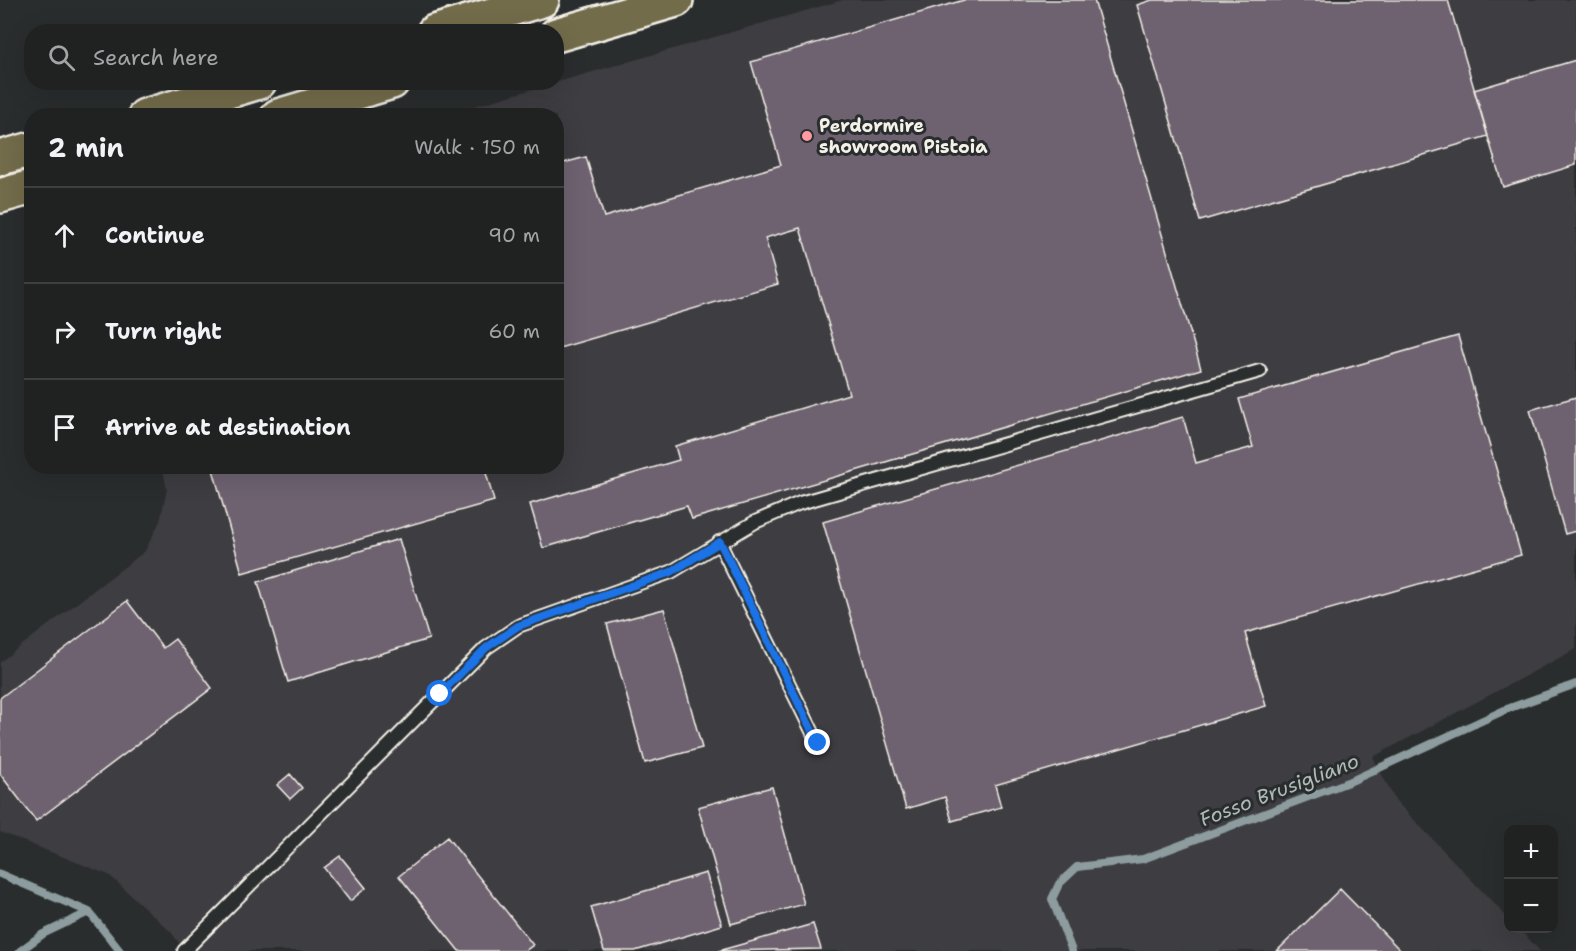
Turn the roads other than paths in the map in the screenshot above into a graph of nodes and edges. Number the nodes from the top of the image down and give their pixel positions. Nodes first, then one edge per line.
1 (542, 0) edge
2 (676, 0) edge
3 (461, 24) edge
4 (564, 33) edge
5 (232, 90) edge
6 (365, 90) edge
7 (172, 108) edge
8 (305, 108) edge
9 (24, 150) edge
10 (0, 158) edge
11 (24, 189) edge
12 (0, 196) edge
13 (1260, 370) dead end
14 (720, 542) junction
15 (818, 743) dead end
16 (184, 951) edge

1 - 3 highway
2 - 4 highway
5 - 7 highway
6 - 8 highway
9 - 10 highway
11 - 12 highway
13 - 14 lane
14 - 15 lane
14 - 16 lane

